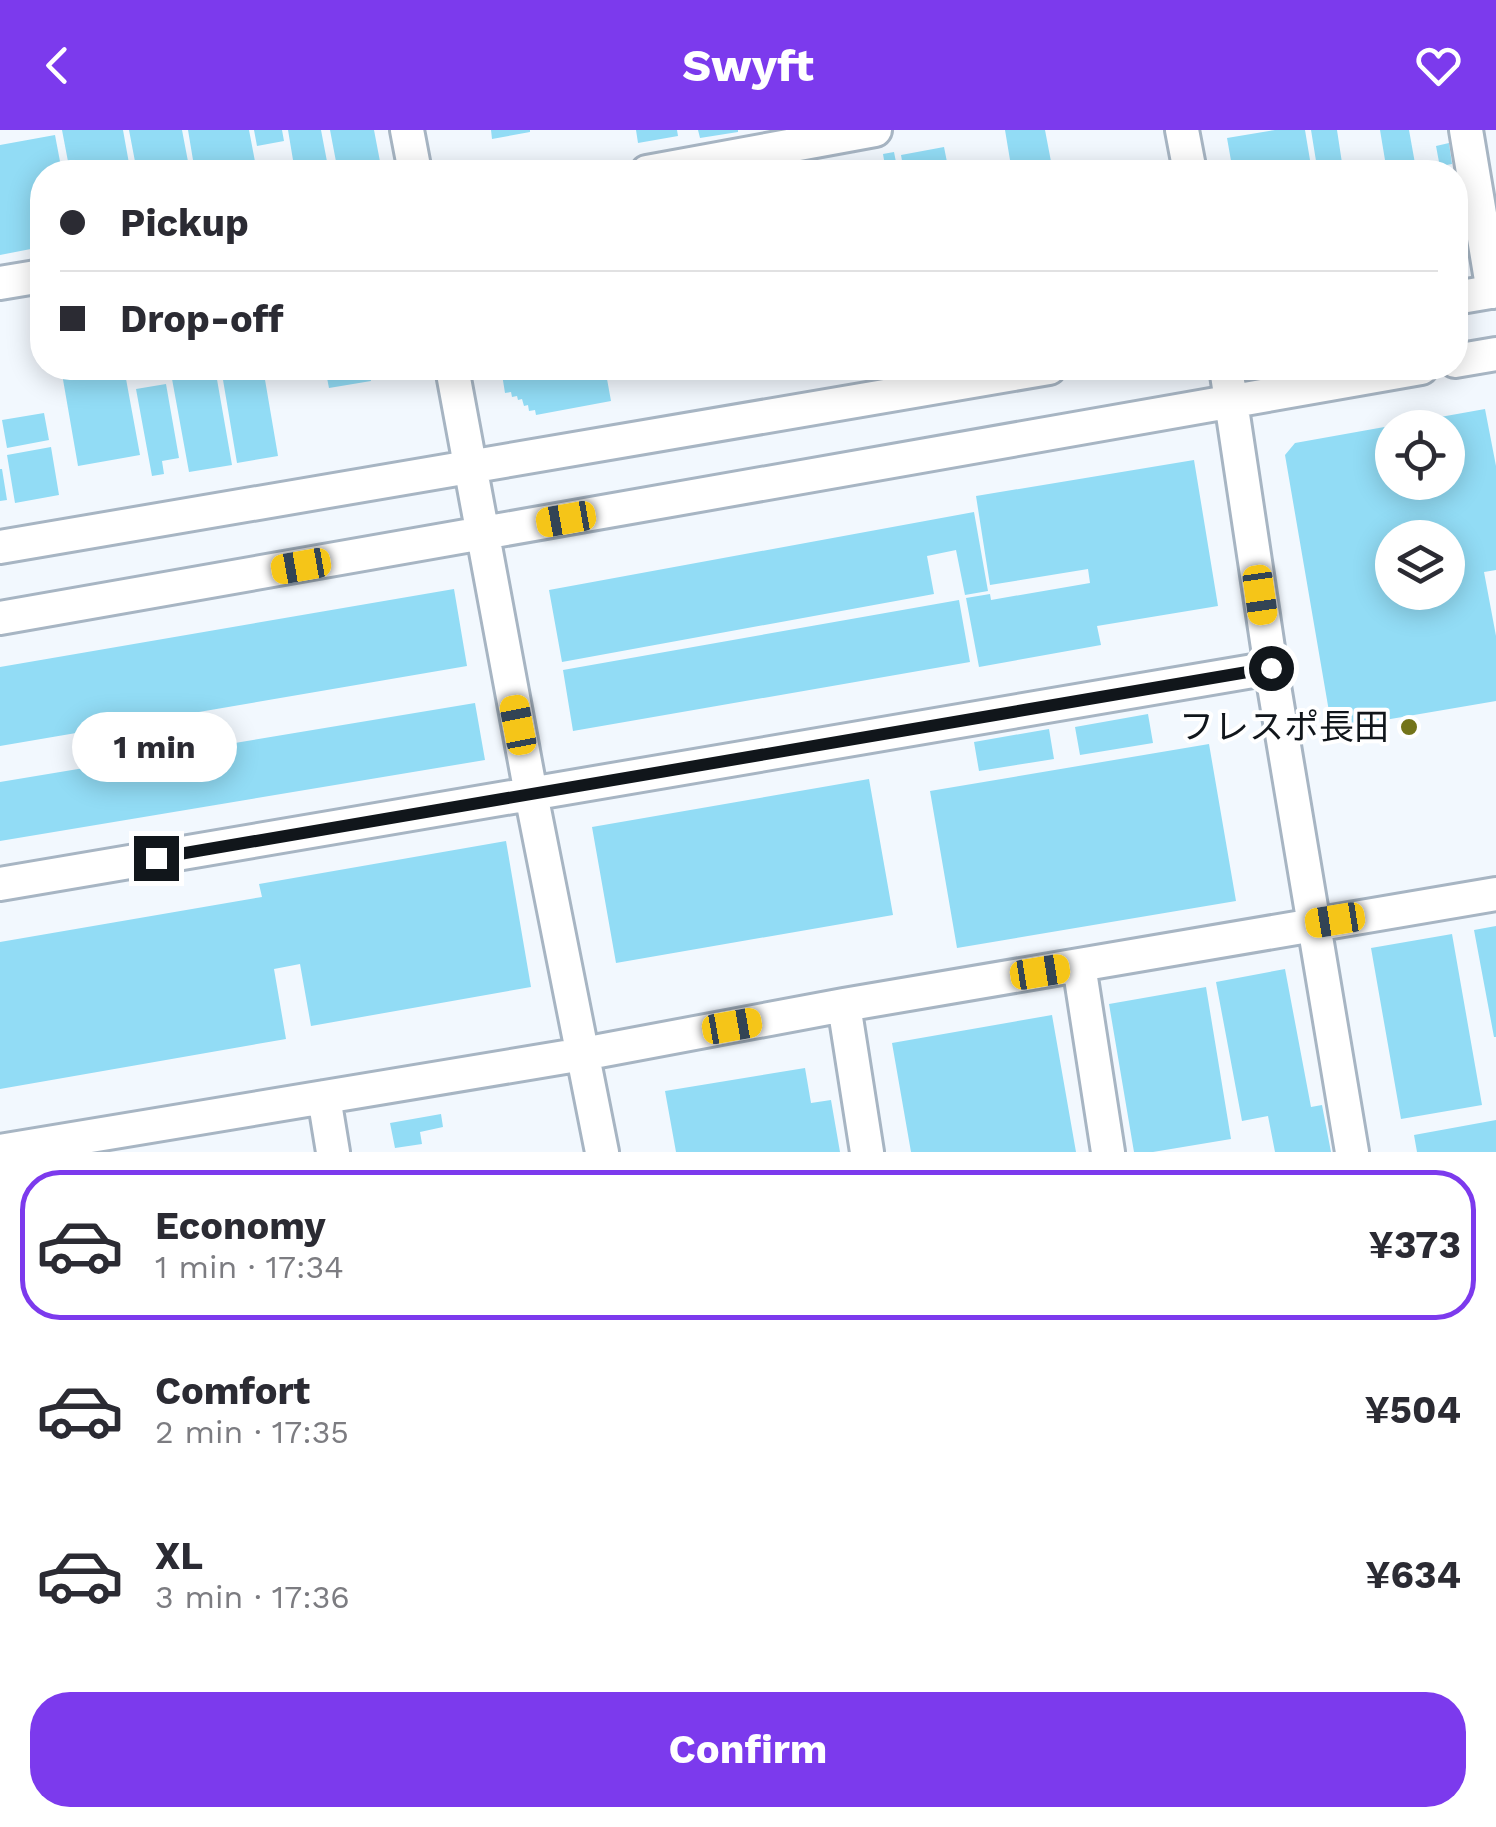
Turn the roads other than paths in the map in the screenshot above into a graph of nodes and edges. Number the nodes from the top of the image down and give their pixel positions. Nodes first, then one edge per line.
1 (406, 130) edge
2 (875, 130) edge
3 (1182, 130) edge
4 (1466, 130) edge
5 (412, 160) edge
6 (711, 160) edge
7 (1188, 160) edge
8 (30, 278) edge
9 (0, 284) edge
10 (1494, 292) edge
11 (1468, 296) edge
12 (1496, 354) edge
13 (1468, 359) edge
14 (454, 380) edge
15 (979, 380) edge
16 (1228, 380) edge
17 (1354, 380) edge
18 (1231, 402) junction
19 (471, 467) junction
20 (483, 534) junction
21 (0, 548) edge
22 (0, 618) edge
23 (1271, 668) junction
24 (531, 794) junction
25 (0, 884) edge
26 (1496, 894) edge
27 (1314, 923) junction
28 (1079, 966) junction
29 (844, 1006) junction
30 (583, 1054) junction
31 (324, 1097) junction
32 (99, 1143) edge
33 (0, 1151) edge
34 (334, 1152) edge
35 (602, 1152) edge
36 (867, 1152) edge
37 (1108, 1152) edge
38 (1352, 1152) edge

1 - 5 street
2 - 6 street
3 - 7 street
4 - 10 street
8 - 9 street
10 - 11 street
12 - 13 street
14 - 19 street
15 - 19 street
16 - 18 street
17 - 18 street
18 - 20 street
18 - 23 street
19 - 20 street
19 - 21 street
20 - 22 street
20 - 24 street
23 - 24 street
23 - 27 street
24 - 25 street
24 - 30 street
26 - 27 street
27 - 28 street
27 - 38 street
28 - 29 street
28 - 37 street
29 - 30 street
29 - 36 street
30 - 31 street
30 - 35 street
31 - 32 street
31 - 34 street
32 - 33 street

